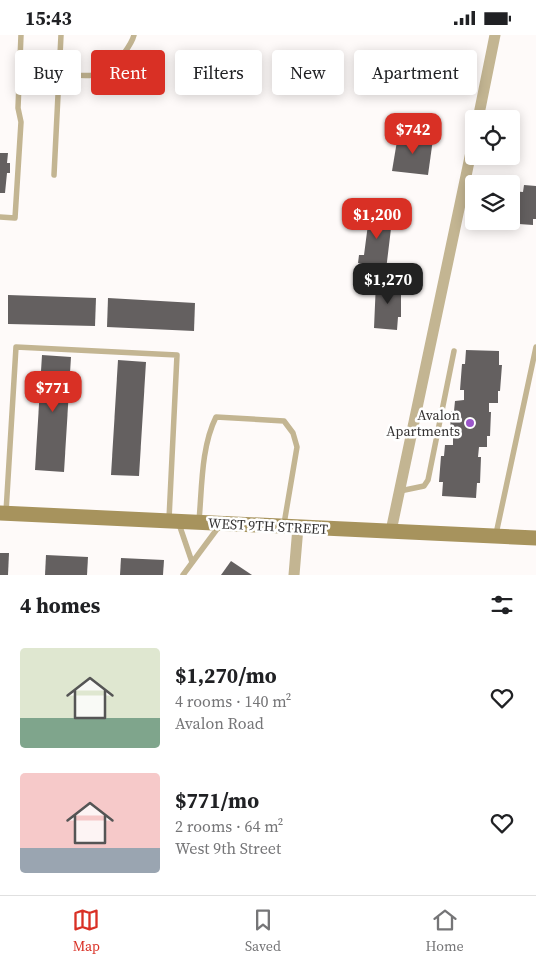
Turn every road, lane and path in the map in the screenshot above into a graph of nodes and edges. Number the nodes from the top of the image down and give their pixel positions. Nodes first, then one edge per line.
1 (21, 35) edge
2 (61, 35) edge
3 (134, 35) edge
4 (495, 35) edge
5 (60, 50) edge
6 (81, 75) edge
7 (57, 95) edge
8 (480, 110) edge
9 (468, 165) edge
10 (54, 175) dead end
11 (0, 217) edge
12 (536, 347) edge
13 (454, 351) dead end
14 (400, 491) junction
15 (3, 514) edge
16 (174, 521) junction
17 (199, 523) junction
18 (221, 524) junction
19 (290, 527) junction
20 (392, 531) junction
21 (496, 536) junction
22 (536, 538) edge
23 (192, 562) junction
24 (183, 575) edge
25 (294, 575) edge

1 - 11 lane
2 - 5 lane
3 - 6 lane
4 - 8 street
7 - 10 lane
9 - 14 street
12 - 21 lane
13 - 14 lane
14 - 20 street
15 - 16 main road, WEST 9TH STREET
15 - 16 lane
16 - 17 main road, WEST 9TH STREET
16 - 23 lane
17 - 18 main road, WEST 9TH STREET
17 - 19 lane
18 - 19 main road, WEST 9TH STREET
18 - 23 lane
19 - 20 main road, WEST 9TH STREET
19 - 25 street
20 - 21 main road, WEST 9TH STREET
21 - 22 main road, WEST 9TH STREET
23 - 24 lane

